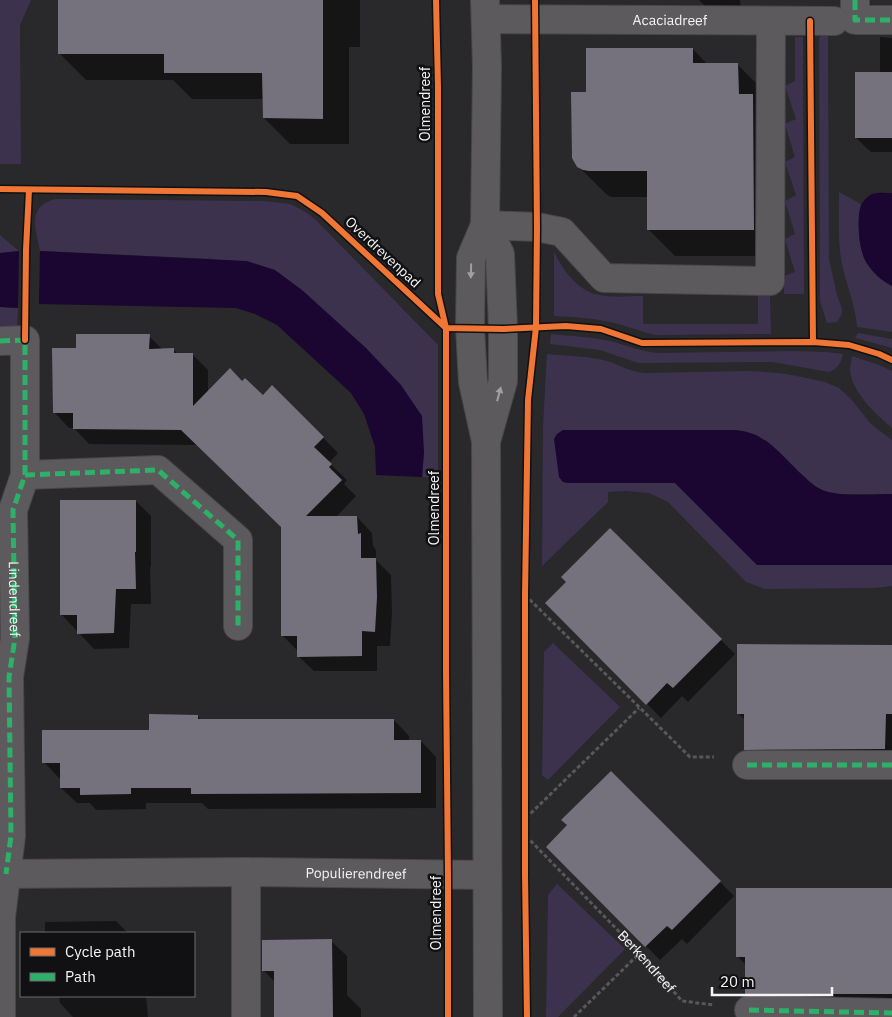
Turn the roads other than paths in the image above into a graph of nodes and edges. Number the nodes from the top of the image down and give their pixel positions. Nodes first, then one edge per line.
1 (855, 0) edge
2 (486, 9) edge
3 (771, 20) junction
4 (834, 20) dead end
5 (892, 20) edge
6 (486, 225) junction
7 (0, 341) edge
8 (25, 474) junction
9 (238, 626) dead end
10 (747, 765) road end
11 (892, 765) edge
12 (246, 872) junction
13 (3, 874) edge
14 (488, 876) junction
15 (749, 1010) road end
16 (892, 1013) edge
17 (1, 1017) edge
18 (246, 1017) edge
19 (488, 1017) edge

1 - 5 street
2 - 3 street, Acaciadreef
2 - 6 street
3 - 4 street, Acaciadreef
3 - 6 street
6 - 14 street
7 - 8 street, Lindendreef
8 - 9 street
8 - 13 street, Lindendreef
10 - 11 street
12 - 13 street, Populierendreef
12 - 14 street, Populierendreef
12 - 18 street
13 - 17 street, Lindendreef
14 - 19 street
15 - 16 street

